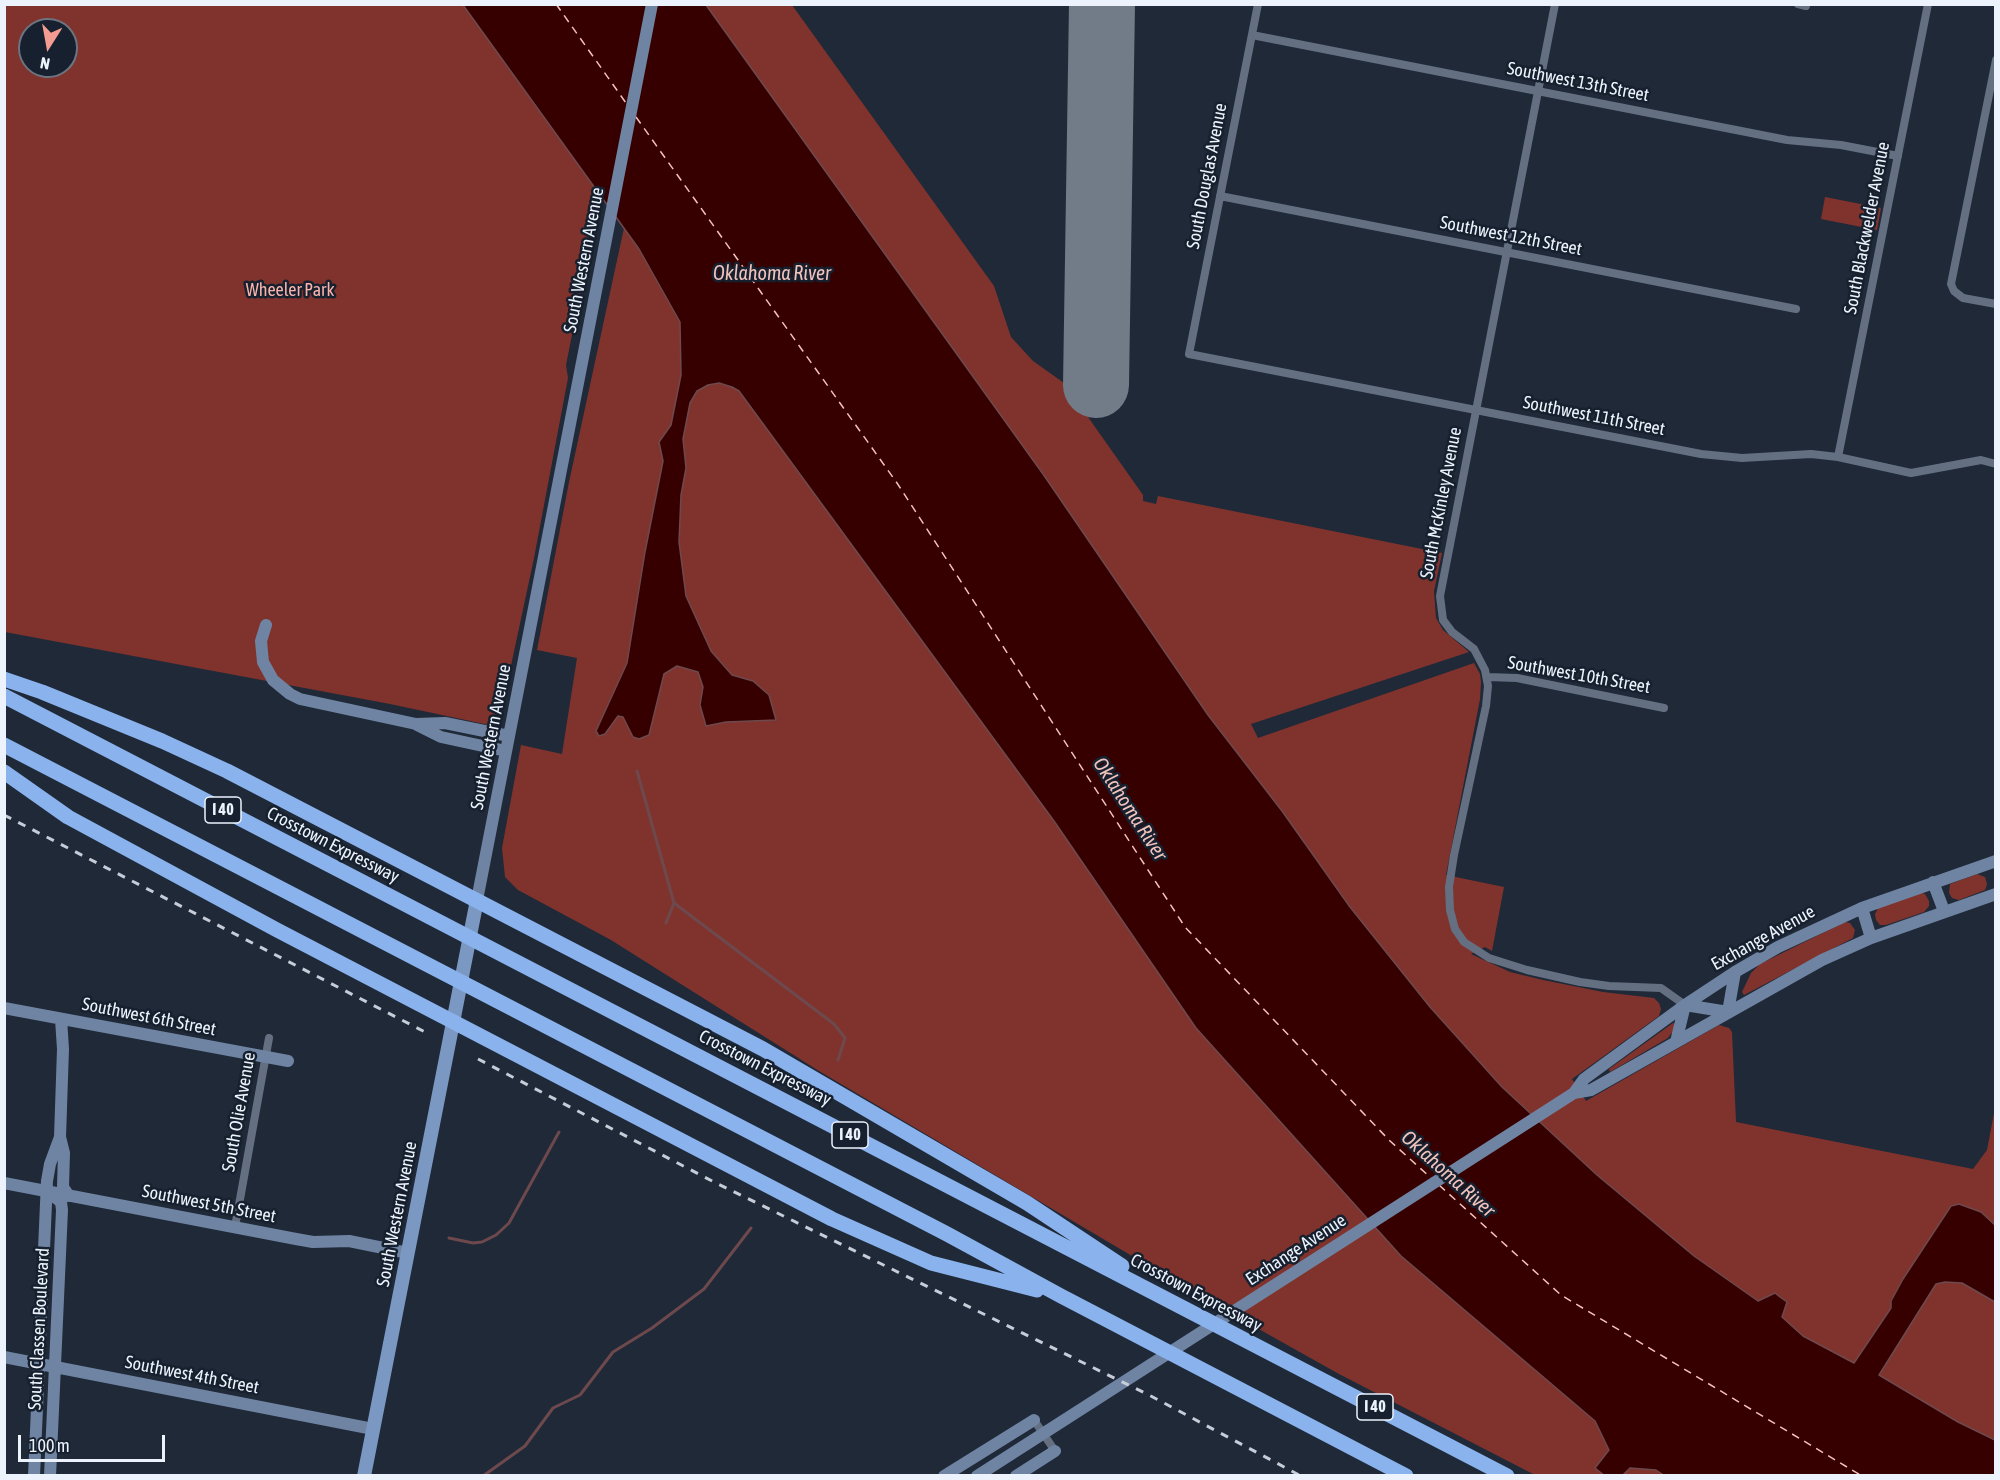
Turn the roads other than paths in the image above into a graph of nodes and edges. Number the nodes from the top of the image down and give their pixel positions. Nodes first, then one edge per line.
1 (652, 4) edge
2 (1258, 4) edge
3 (1555, 4) edge
4 (1928, 4) edge
5 (1252, 35) junction
6 (1995, 60) edge
7 (1538, 91) junction
8 (1898, 156) junction
9 (1220, 196) junction
10 (1507, 252) junction
11 (1995, 304) edge
12 (1796, 309) dead end
13 (1189, 354) joint
14 (1476, 409) junction
15 (1838, 457) junction
16 (1995, 464) edge
17 (266, 625) dead end
18 (1487, 677) junction
19 (4, 679) edge
20 (4, 696) edge
21 (1664, 708) dead end
22 (416, 724) junction
23 (509, 736) junction
24 (4, 745) edge
25 (506, 751) junction
26 (4, 772) edge
27 (1995, 864) edge
28 (1933, 882) junction
29 (1995, 894) edge
30 (476, 908) junction
31 (1862, 908) junction
32 (1944, 911) junction
33 (1871, 938) junction
34 (1735, 972) junction
35 (1685, 1005) junction
36 (4, 1008) edge
37 (1728, 1012) junction
38 (61, 1019) junction
39 (454, 1019) junction
40 (269, 1038) dead end
41 (1676, 1042) junction
42 (266, 1057) junction
43 (288, 1061) dead end
44 (1574, 1093) junction
45 (60, 1137) junction
46 (4, 1184) edge
47 (47, 1192) junction
48 (69, 1196) junction
49 (235, 1227) junction
50 (408, 1253) junction
51 (1061, 1296) junction
52 (1195, 1314) junction
53 (4, 1357) edge
54 (39, 1364) junction
55 (55, 1367) junction
56 (1034, 1420) joint
57 (373, 1428) junction
58 (1054, 1451) joint
59 (34, 1476) edge
60 (50, 1476) edge
61 (364, 1476) edge
62 (944, 1476) edge
63 (977, 1476) edge
64 (1016, 1476) edge
65 (1406, 1476) edge
66 (1507, 1476) edge

1 - 23 main road, South Western Avenue
2 - 5 street, South Douglas Avenue
3 - 7 street, South McKinley Avenue
4 - 8 street, South Blackwelder Avenue
5 - 7 street, Southwest 13th Street
5 - 9 street, South Douglas Avenue
6 - 11 street
7 - 8 street, Southwest 13th Street
7 - 10 street, South McKinley Avenue
8 - 15 street, South Blackwelder Avenue
9 - 10 street, Southwest 12th Street
9 - 13 street, South Douglas Avenue
10 - 12 street, Southwest 12th Street
10 - 14 street, South McKinley Avenue
13 - 14 street, Southwest 11th Street
14 - 15 street, Southwest 11th Street
14 - 18 street, South McKinley Avenue
15 - 16 street, Southwest 11th Street
17 - 22 main road
18 - 21 street, Southwest 10th Street
18 - 35 street, South McKinley Avenue
19 - 30 highway
20 - 52 highway, Crosstown Expressway / I 40
22 - 23 main road
22 - 25 main road
23 - 25 main road, South Western Avenue
24 - 51 highway, I 40
25 - 30 main road, South Western Avenue
26 - 39 highway
27 - 28 main road, Exchange Avenue
28 - 31 main road, Exchange Avenue
28 - 32 main road
29 - 32 main road, Exchange Avenue
30 - 39 main road, South Western Avenue
30 - 52 highway
31 - 33 main road
31 - 34 main road, Exchange Avenue
32 - 33 main road, Exchange Avenue
33 - 37 main road, Exchange Avenue
34 - 35 main road, Exchange Avenue
34 - 37 main road
35 - 37 main road
35 - 41 main road
35 - 44 main road, Exchange Avenue
36 - 38 main road, Southwest 6th Street
37 - 41 main road, Exchange Avenue
38 - 42 main road, Southwest 6th Street
38 - 45 main road, South Classen Boulevard
39 - 50 main road, South Western Avenue
39 - 51 highway
40 - 42 street, South Olie Avenue
41 - 44 main road, Exchange Avenue
42 - 43 main road, Southwest 6th Street
42 - 49 street, South Olie Avenue
44 - 63 main road, Exchange Avenue
45 - 47 main road, South Classen Boulevard
45 - 48 main road, South Classen Boulevard
46 - 47 main road, Southwest 5th Street
47 - 48 main road, Southwest 5th Street
47 - 54 main road, South Classen Boulevard
47 - 55 main road, South Classen Boulevard
48 - 49 main road, Southwest 5th Street
49 - 50 main road, Southwest 5th Street
50 - 57 main road, South Western Avenue
51 - 65 highway, I 40
52 - 66 highway, Crosstown Expressway / I 40
53 - 54 main road, Southwest 4th Street
54 - 55 main road, Southwest 4th Street
54 - 59 main road, South Classen Boulevard
55 - 57 main road, Southwest 4th Street
55 - 60 main road, South Classen Boulevard
56 - 58 street
56 - 62 main road
57 - 61 main road, South Western Avenue
58 - 64 main road

